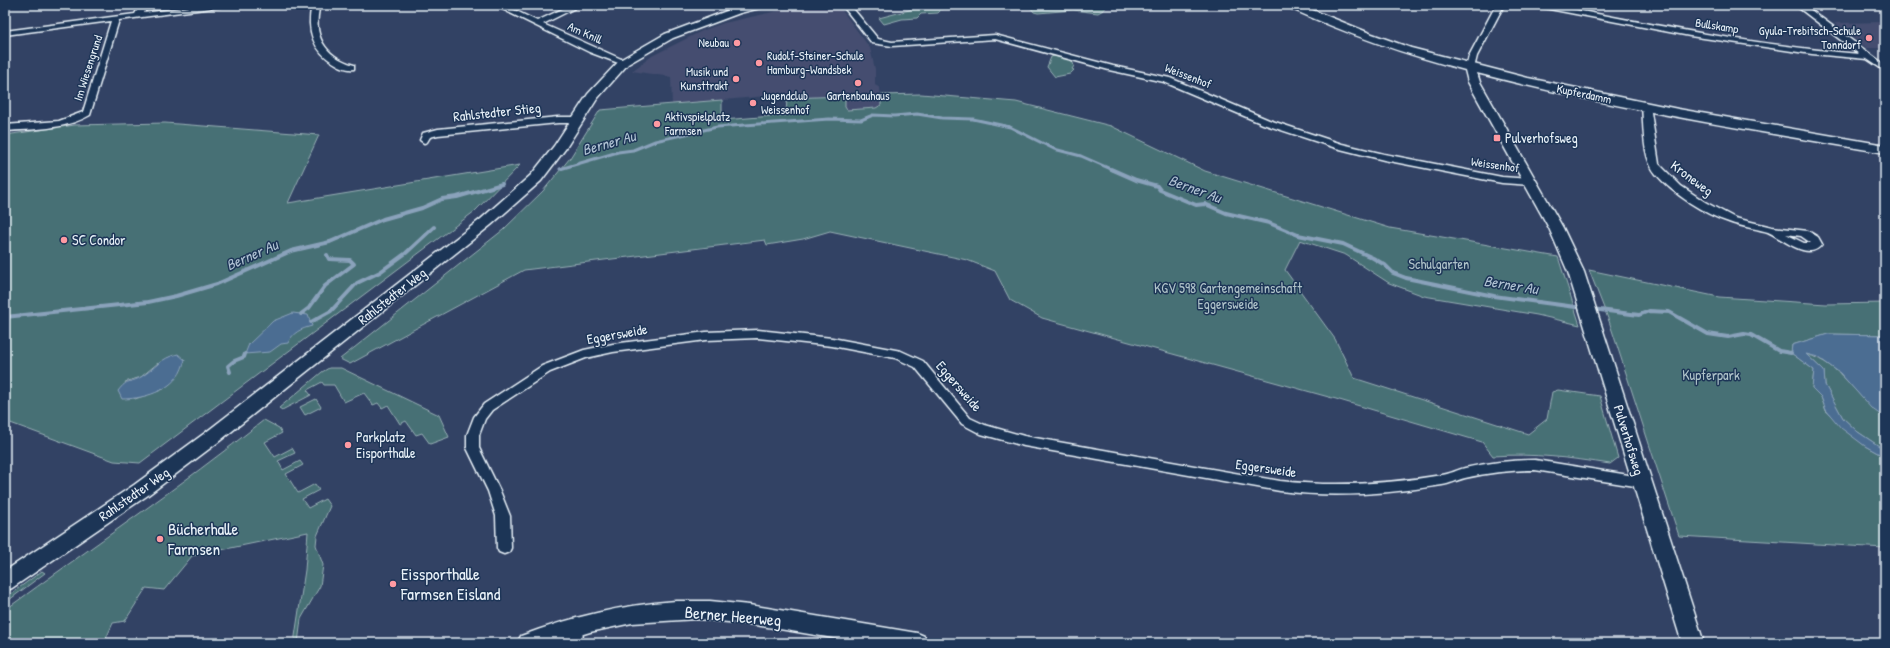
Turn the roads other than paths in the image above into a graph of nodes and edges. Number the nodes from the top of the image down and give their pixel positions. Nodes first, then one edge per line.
1 (144, 5) edge
2 (220, 5) edge
3 (316, 5) edge
4 (498, 5) edge
5 (577, 5) edge
6 (760, 5) edge
7 (846, 5) edge
8 (1291, 5) edge
9 (1500, 5) edge
10 (1539, 5) edge
11 (1799, 5) edge
12 (138, 16) junction
13 (116, 19) junction
14 (537, 24) junction
15 (5, 33) edge
16 (1869, 57) junction
17 (624, 62) junction
18 (352, 67) dead end
19 (1470, 68) junction
20 (1885, 69) edge
21 (1646, 106) junction
22 (576, 120) junction
23 (5, 128) edge
24 (424, 140) dead end
25 (1885, 149) edge
26 (1531, 182) junction
27 (1772, 230) dead end
28 (1641, 482) junction
29 (504, 548) dead end
30 (5, 582) edge
31 (576, 635) edge
32 (528, 643) edge
33 (917, 643) edge
34 (1693, 643) edge

1 - 12 street
2 - 12 street
3 - 18 street
4 - 14 street, Am Knill
5 - 14 street, Am Knill
6 - 17 street, Rahlstedter Weg
7 - 26 street, Weissenhof
8 - 19 street, Kupferdamm
9 - 19 street
10 - 16 street, Bullskamp
11 - 16 street
12 - 13 street
13 - 15 street
13 - 23 street, Im Wiesengrund
14 - 17 street, Am Knill
16 - 20 street
17 - 22 street, Rahlstedter Weg
19 - 21 street, Kupferdamm
19 - 26 street, Pulverhofsweg
21 - 25 street, Kupferdamm
21 - 27 street, Kroneweg
22 - 24 street, Rahlstedter Stieg
22 - 30 street, Rahlstedter Weg
26 - 28 street, Pulverhofsweg
28 - 29 street, Eggersweide
28 - 34 street, Pulverhofsweg
31 - 32 street, Berner Heerweg
31 - 33 street, Berner Heerweg

